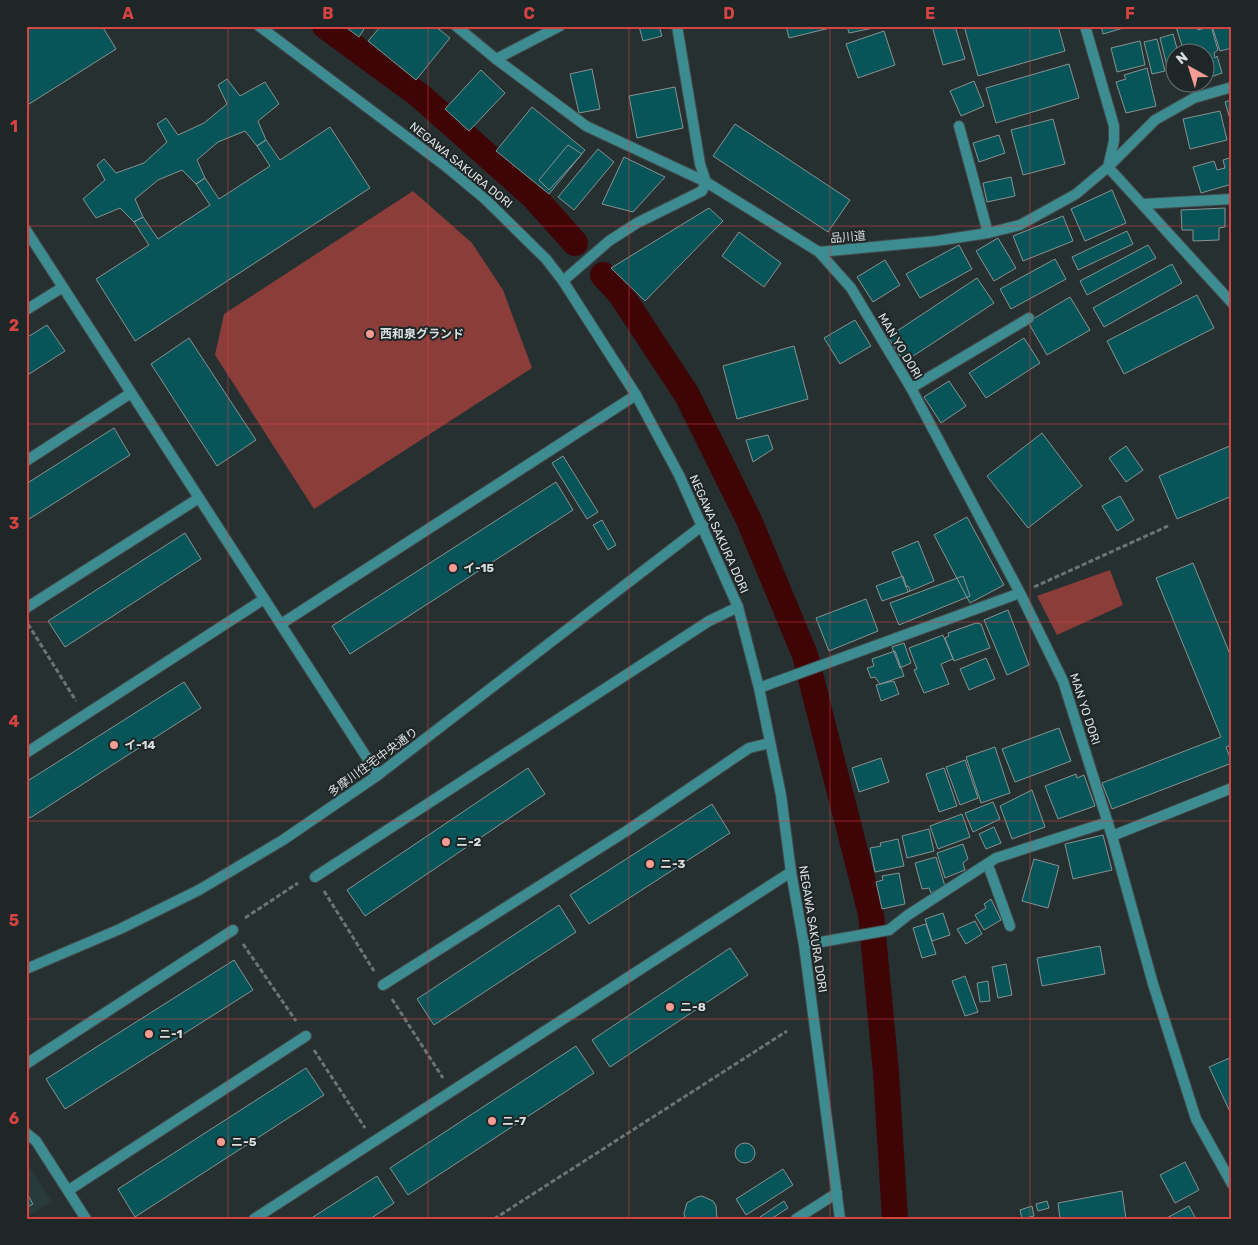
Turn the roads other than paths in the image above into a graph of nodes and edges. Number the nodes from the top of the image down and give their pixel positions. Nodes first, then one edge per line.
1 (258, 26) edge
2 (456, 26) edge
3 (560, 26) edge
4 (677, 26) edge
5 (1085, 26) edge
6 (496, 59) junction
7 (1232, 88) edge
8 (959, 126) dead end
9 (1108, 167) junction
10 (706, 182) junction
11 (1232, 200) edge
12 (1143, 204) junction
13 (26, 230) edge
14 (988, 233) junction
15 (819, 252) junction
16 (563, 281) junction
17 (63, 287) junction
18 (1232, 303) edge
19 (26, 310) edge
20 (1030, 318) dead end
21 (911, 388) junction
22 (132, 393) junction
23 (636, 395) junction
24 (26, 461) edge
25 (199, 498) junction
26 (703, 525) junction
27 (1020, 593) junction
28 (264, 599) junction
29 (738, 607) junction
30 (26, 608) edge
31 (280, 624) junction
32 (759, 688) junction
33 (770, 743) junction
34 (26, 753) edge
35 (378, 775) junction
36 (1232, 788) edge
37 (1108, 822) junction
38 (1112, 836) junction
39 (988, 865) junction
40 (791, 872) junction
41 (315, 877) road end
42 (1010, 926) dead end
43 (233, 930) road end
44 (804, 945) junction
45 (26, 969) edge
46 (383, 985) dead end
47 (306, 1036) dead end
48 (26, 1064) edge
49 (26, 1133) edge
50 (1232, 1184) edge
51 (69, 1190) junction
52 (837, 1193) junction
53 (86, 1219) edge
54 (254, 1219) edge
55 (796, 1219) edge
56 (840, 1219) edge

1 - 16 street, NEGAWA SAKURA DORI
2 - 6 street, 品川道
3 - 6 street
4 - 10 street
5 - 9 street
6 - 10 street, 品川道
7 - 9 street, 品川道
8 - 14 street
9 - 12 street
9 - 14 street, 品川道
10 - 15 street, 品川道
10 - 16 street
11 - 12 street
12 - 18 street
13 - 17 street
14 - 15 street, 品川道
15 - 21 street, MAN YO DORI
16 - 23 street, NEGAWA SAKURA DORI
17 - 19 street
17 - 22 street
20 - 21 street
21 - 27 street, MAN YO DORI
22 - 24 street
22 - 25 street
23 - 26 street, NEGAWA SAKURA DORI
23 - 31 street
25 - 28 street
25 - 30 street
26 - 29 street, NEGAWA SAKURA DORI
26 - 35 street, 多摩川住宅中央通り
27 - 32 street
27 - 37 street, MAN YO DORI
28 - 31 street
28 - 34 street
29 - 32 street, NEGAWA SAKURA DORI
29 - 41 street
31 - 35 street
32 - 33 street, NEGAWA SAKURA DORI
33 - 40 street, NEGAWA SAKURA DORI
33 - 46 street
35 - 45 street, 多摩川住宅中央通り
36 - 38 street
37 - 38 street, MAN YO DORI
37 - 39 street
38 - 50 street, MAN YO DORI
39 - 42 street
39 - 44 street
40 - 44 street, NEGAWA SAKURA DORI
40 - 54 street
43 - 48 street
44 - 52 street, NEGAWA SAKURA DORI
47 - 51 street
49 - 51 street
51 - 53 street
52 - 55 street
52 - 56 street, NEGAWA SAKURA DORI

